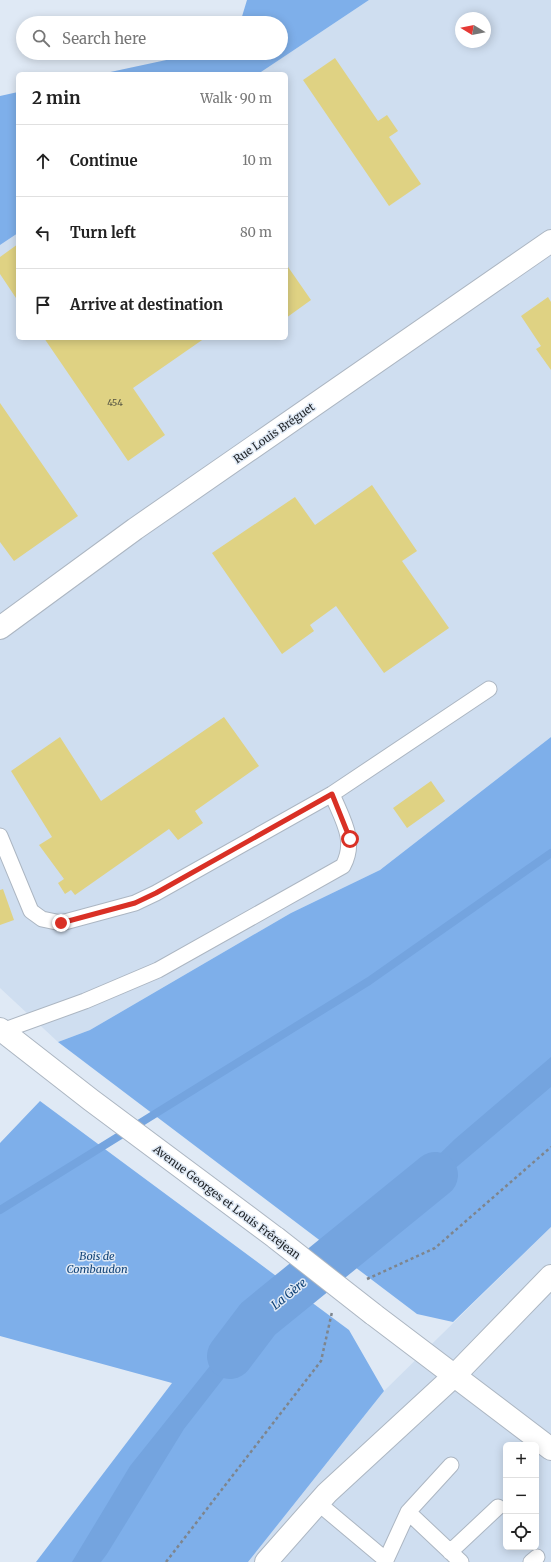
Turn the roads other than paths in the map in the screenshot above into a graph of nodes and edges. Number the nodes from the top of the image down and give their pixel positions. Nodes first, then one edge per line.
1 (551, 241) edge
2 (0, 628) edge
3 (489, 689) dead end
4 (332, 794) junction
5 (0, 836) edge
6 (1, 1030) edge
7 (551, 1276) edge
8 (454, 1376) junction
9 (551, 1449) edge
10 (451, 1464) dead end
11 (318, 1503) junction
12 (498, 1507) dead end
13 (408, 1512) junction
14 (455, 1557) edge
15 (385, 1561) edge
16 (266, 1562) edge

1 - 2 street, Rue Louis Bréguet
3 - 4 lane
4 - 5 lane
4 - 6 lane
6 - 8 street, Avenue Georges et Louis Frêrejean, bridge
7 - 8 street
8 - 9 street, Avenue Georges et Louis Frêrejean
8 - 11 street
10 - 13 lane
11 - 15 lane
11 - 16 street
12 - 14 lane
13 - 14 lane
13 - 15 lane

